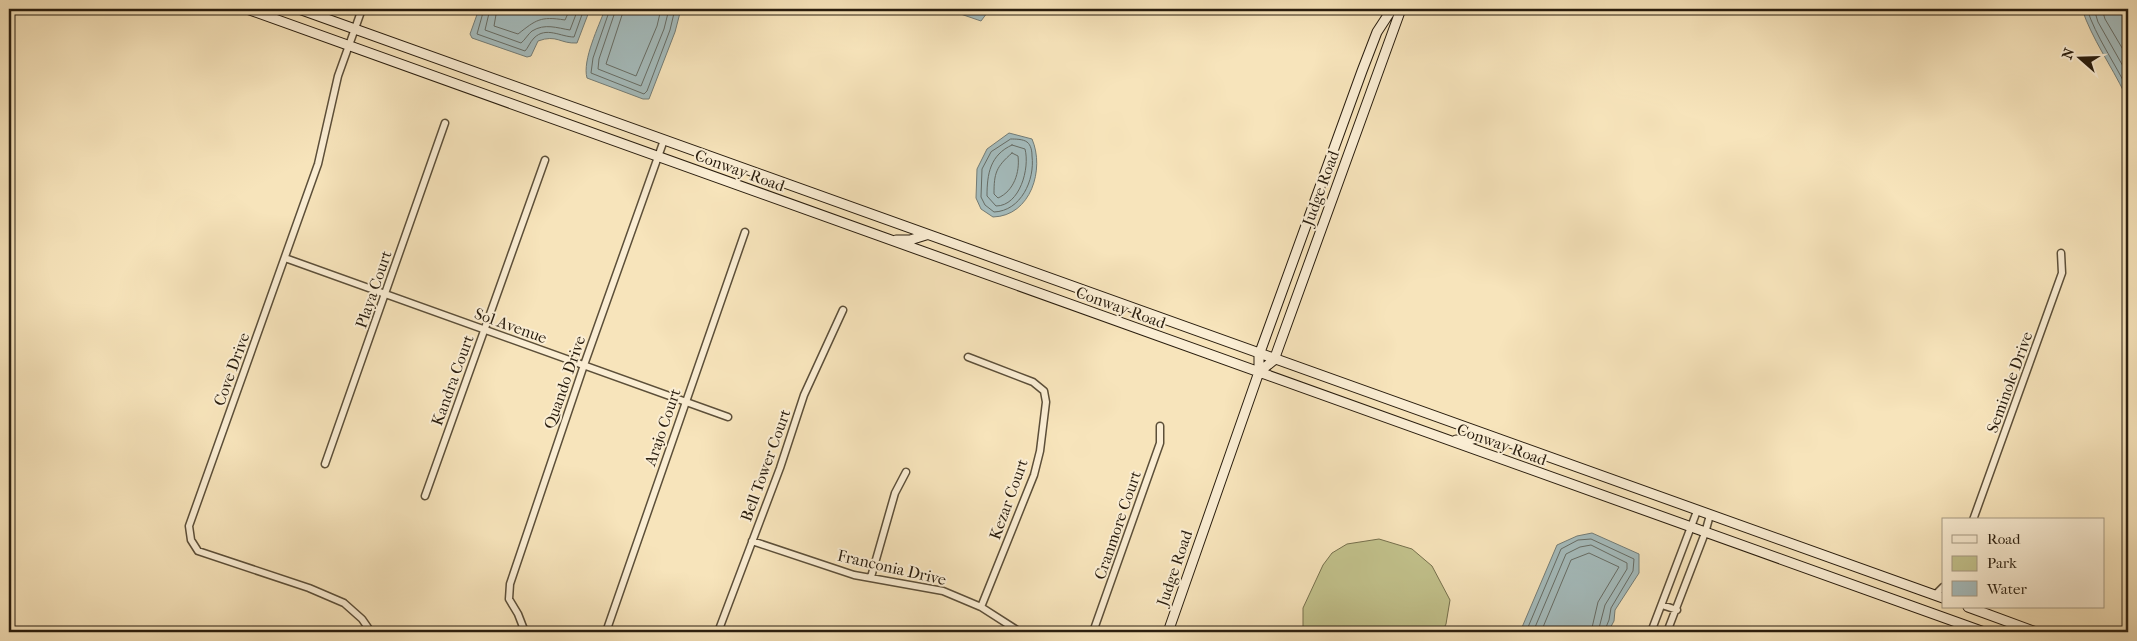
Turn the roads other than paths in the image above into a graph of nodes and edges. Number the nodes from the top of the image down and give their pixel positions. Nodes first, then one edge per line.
1 (247, 9) edge
2 (299, 9) edge
3 (362, 9) edge
4 (1392, 9) edge
5 (1401, 9) edge
6 (354, 28) junction
7 (348, 45) junction
8 (446, 123) dead end
9 (664, 140) junction
10 (658, 156) junction
11 (545, 160) dead end
12 (745, 232) dead end
13 (926, 235) junction
14 (891, 240) junction
15 (2061, 252) dead end
16 (285, 258) junction
17 (385, 294) junction
18 (843, 310) dead end
19 (484, 330) junction
20 (1259, 354) junction
21 (968, 357) dead end
22 (1274, 360) junction
23 (584, 366) junction
24 (1259, 372) junction
25 (685, 402) junction
26 (728, 417) dead end
27 (1160, 426) dead end
28 (1484, 435) junction
29 (1448, 440) junction
30 (326, 464) dead end
31 (906, 472) dead end
32 (425, 496) dead end
33 (1697, 511) junction
34 (1710, 515) junction
35 (1974, 518) edge
36 (1691, 528) junction
37 (1705, 533) junction
38 (752, 541) junction
39 (871, 577) junction
40 (1939, 597) edge
41 (1662, 605) junction
42 (981, 607) junction
43 (1971, 608) edge
44 (1677, 610) junction
45 (371, 632) edge
46 (525, 632) edge
47 (606, 632) edge
48 (718, 632) edge
49 (1020, 632) edge
50 (1093, 632) edge
51 (1168, 632) edge
52 (1651, 632) edge
53 (1667, 632) edge
54 (1984, 632) edge
55 (2036, 632) edge

1 - 7 main road, Conway Road
2 - 6 main road, Conway Road
3 - 6 street, Cove Drive
4 - 20 main road, Judge Road
5 - 22 main road, Judge Road
6 - 7 street, Cove Drive
6 - 9 main road, Conway Road
7 - 10 main road, Conway Road
7 - 16 street, Cove Drive
8 - 17 street, Playa Court
9 - 10 street, Quando Drive
9 - 13 main road, Conway Road
10 - 14 main road, Conway Road
10 - 23 street, Quando Drive
11 - 19 street, Kandra Court
12 - 25 street, Arajo Court
13 - 14 main road
13 - 20 main road, Conway Road
14 - 24 main road, Conway Road
15 - 35 street, Seminole Drive
16 - 17 street, Sol Avenue
16 - 45 street, Cove Drive
17 - 19 street, Sol Avenue
17 - 30 street, Playa Court
18 - 38 street, Bell Tower Court
19 - 23 street, Sol Avenue
19 - 32 street, Kandra Court
20 - 22 main road, Conway Road
20 - 24 main road, Judge Road
21 - 42 street, Kezar Court
22 - 24 main road
22 - 28 main road, Conway Road
23 - 25 street, Sol Avenue
23 - 46 street, Quando Drive
24 - 29 main road, Conway Road
24 - 51 main road, Judge Road
25 - 26 street, Sol Avenue
25 - 47 street, Arajo Court
27 - 50 street, Cranmore Court
28 - 29 main road
28 - 33 main road, Conway Road
29 - 36 main road, Conway Road
31 - 39 street
33 - 34 main road, Conway Road
33 - 36 street
34 - 37 street
34 - 40 main road, Conway Road
36 - 37 main road, Conway Road
36 - 41 street
37 - 44 street
37 - 54 main road, Conway Road
38 - 39 street, Franconia Drive
38 - 48 street, Bell Tower Court
39 - 42 street, Franconia Drive
41 - 44 street
41 - 52 street
42 - 49 street, Franconia Drive
43 - 55 main road
44 - 53 street

